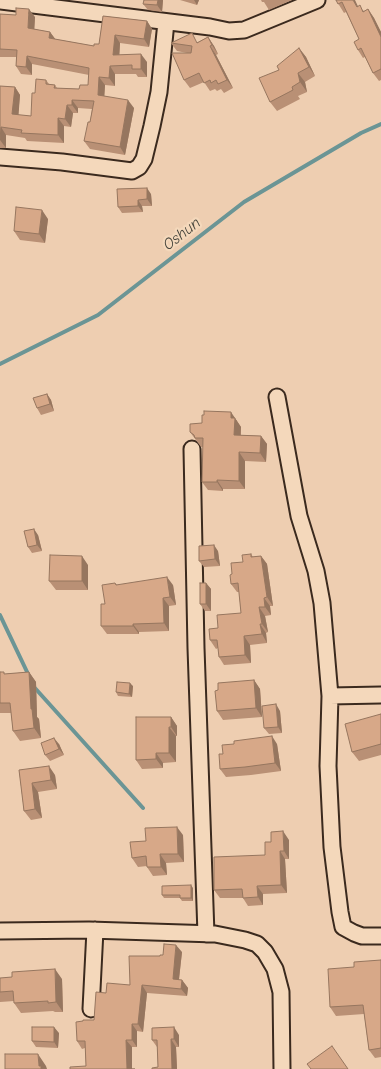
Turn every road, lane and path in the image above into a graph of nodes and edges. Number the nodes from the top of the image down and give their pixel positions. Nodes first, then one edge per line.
1 (317, 0) edge
2 (0, 1) edge
3 (166, 22) junction
4 (0, 157) edge
5 (277, 397) dead end
6 (192, 450) dead end
7 (381, 695) edge
8 (330, 696) junction
9 (95, 930) junction
10 (0, 931) edge
11 (206, 934) junction
12 (381, 936) edge
13 (91, 1009) dead end
14 (282, 1069) edge

1 - 3 street
2 - 3 street
3 - 4 street
5 - 8 street
6 - 11 street
7 - 8 street
8 - 12 street
9 - 10 street
9 - 11 street
9 - 13 street
11 - 14 street

